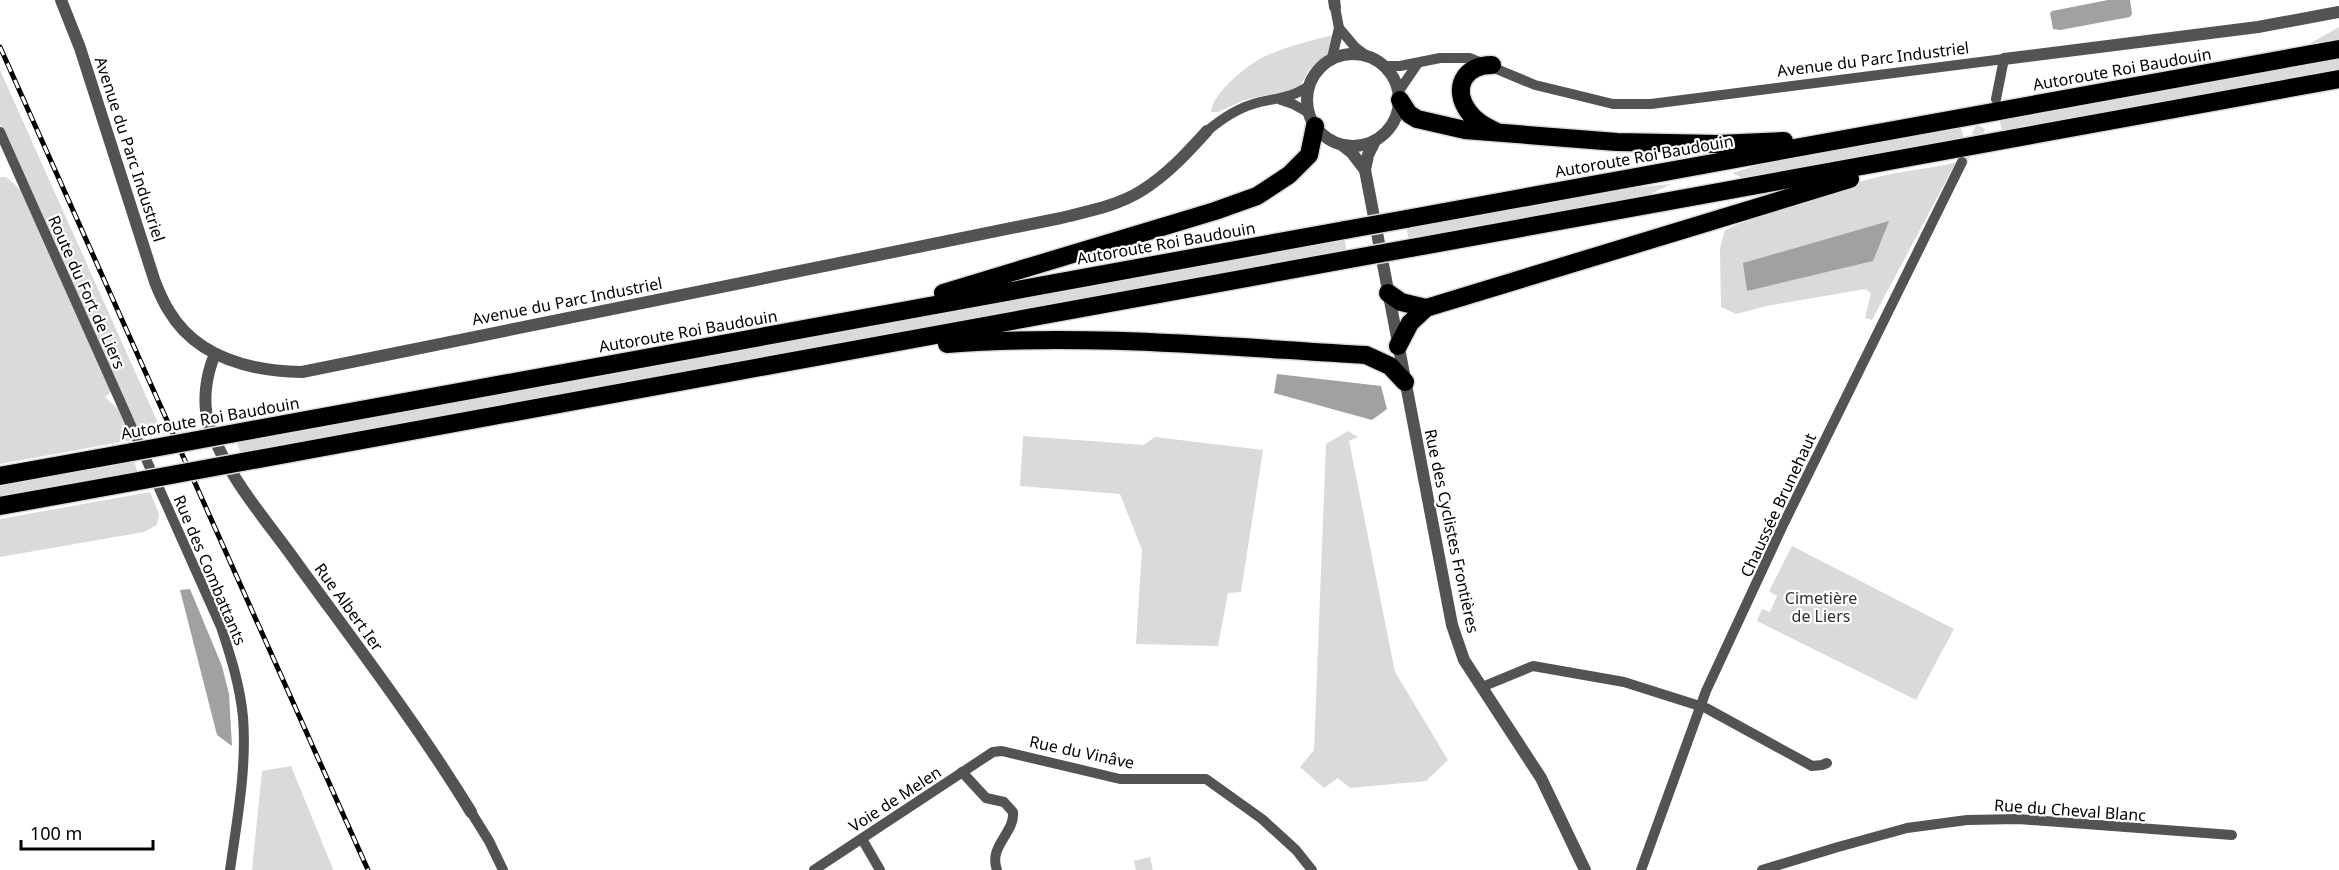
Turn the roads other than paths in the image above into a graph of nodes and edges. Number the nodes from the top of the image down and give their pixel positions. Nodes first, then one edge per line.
1 (61, 0) edge
2 (1335, 4) edge
3 (2339, 12) edge
4 (1339, 28) junction
5 (2339, 49) edge
6 (1364, 54) junction
7 (1332, 58) junction
8 (2004, 60) junction
9 (1418, 63) junction
10 (1492, 65) junction
11 (1386, 66) junction
12 (2339, 79) edge
13 (1309, 86) junction
14 (1400, 96) junction
15 (1996, 99) tunnel mouth
16 (1281, 100) junction
17 (1312, 120) junction
18 (1207, 131) joint
19 (0, 132) edge
20 (1499, 133) junction
21 (1375, 141) junction
22 (1818, 144) junction
23 (1342, 145) junction
24 (1905, 158) junction
25 (1962, 162) tunnel mouth
26 (1365, 170) junction
27 (1388, 293) junction
28 (1426, 308) junction
29 (891, 313) junction
30 (1395, 326) junction
31 (888, 344) junction
32 (1398, 346) junction
33 (215, 354) junction
34 (1366, 355) junction
35 (1405, 382) junction
36 (146, 471) junction
37 (0, 476) edge
38 (0, 506) edge
39 (1482, 687) junction
40 (1701, 706) junction
41 (993, 752) joint
42 (1827, 763) dead end
43 (962, 772) junction
44 (471, 812) joint
45 (2232, 835) dead end
46 (862, 839) junction
47 (230, 870) edge
48 (503, 870) edge
49 (814, 870) edge
50 (880, 870) edge
51 (997, 870) edge
52 (1312, 870) edge
53 (1585, 870) edge
54 (1641, 870) edge
55 (1762, 870) edge

1 - 33 street, Avenue du Parc Industriel
2 - 4 street
3 - 8 street, Avenue du Parc Industriel
4 - 6 street
4 - 7 street
5 - 22 highway, Autoroute Roi Baudouin
6 - 7 street
6 - 11 street
7 - 13 street
8 - 10 street, Avenue du Parc Industriel
8 - 15 street
9 - 10 street, Avenue du Parc Industriel
9 - 11 street, Avenue du Parc Industriel
9 - 14 street
10 - 20 highway
11 - 14 street
12 - 24 highway
13 - 16 street, Avenue du Parc Industriel
13 - 17 street
14 - 20 highway
14 - 21 street
16 - 17 street
16 - 18 street, Avenue du Parc Industriel
17 - 23 street
17 - 29 highway
18 - 33 street, Avenue du Parc Industriel
19 - 36 street, Route du Fort de Liers
20 - 22 highway
21 - 23 street
21 - 26 street, Rue des Cyclistes Frontières
22 - 29 highway, Autoroute Roi Baudouin, bridge
23 - 26 street
24 - 28 highway
24 - 31 highway, bridge
25 - 40 street, Chaussée Brunehaut
26 - 27 street, Rue des Cyclistes Frontières
27 - 28 highway
27 - 30 street, Rue des Cyclistes Frontières
28 - 32 highway
29 - 37 highway, Autoroute Roi Baudouin, bridge
30 - 32 street, Rue des Cyclistes Frontières
30 - 34 highway
31 - 34 highway
31 - 36 highway, bridge
32 - 35 street, Rue des Cyclistes Frontières
33 - 44 street, Rue Albert Ier
34 - 35 highway
35 - 39 street, Rue des Cyclistes Frontières
36 - 38 highway
36 - 47 street, Rue des Combattants
39 - 40 street
39 - 53 street, Rue des Cyclistes Frontières
40 - 42 street
40 - 54 street, Chaussée Brunehaut
41 - 43 street, Voie de Melen
41 - 52 street, Rue du Vinâve
43 - 46 street, Voie de Melen
43 - 51 street
44 - 48 street, Rue Albert Ier
45 - 55 street, Rue du Cheval Blanc
46 - 49 street, Voie de Melen
46 - 50 street

